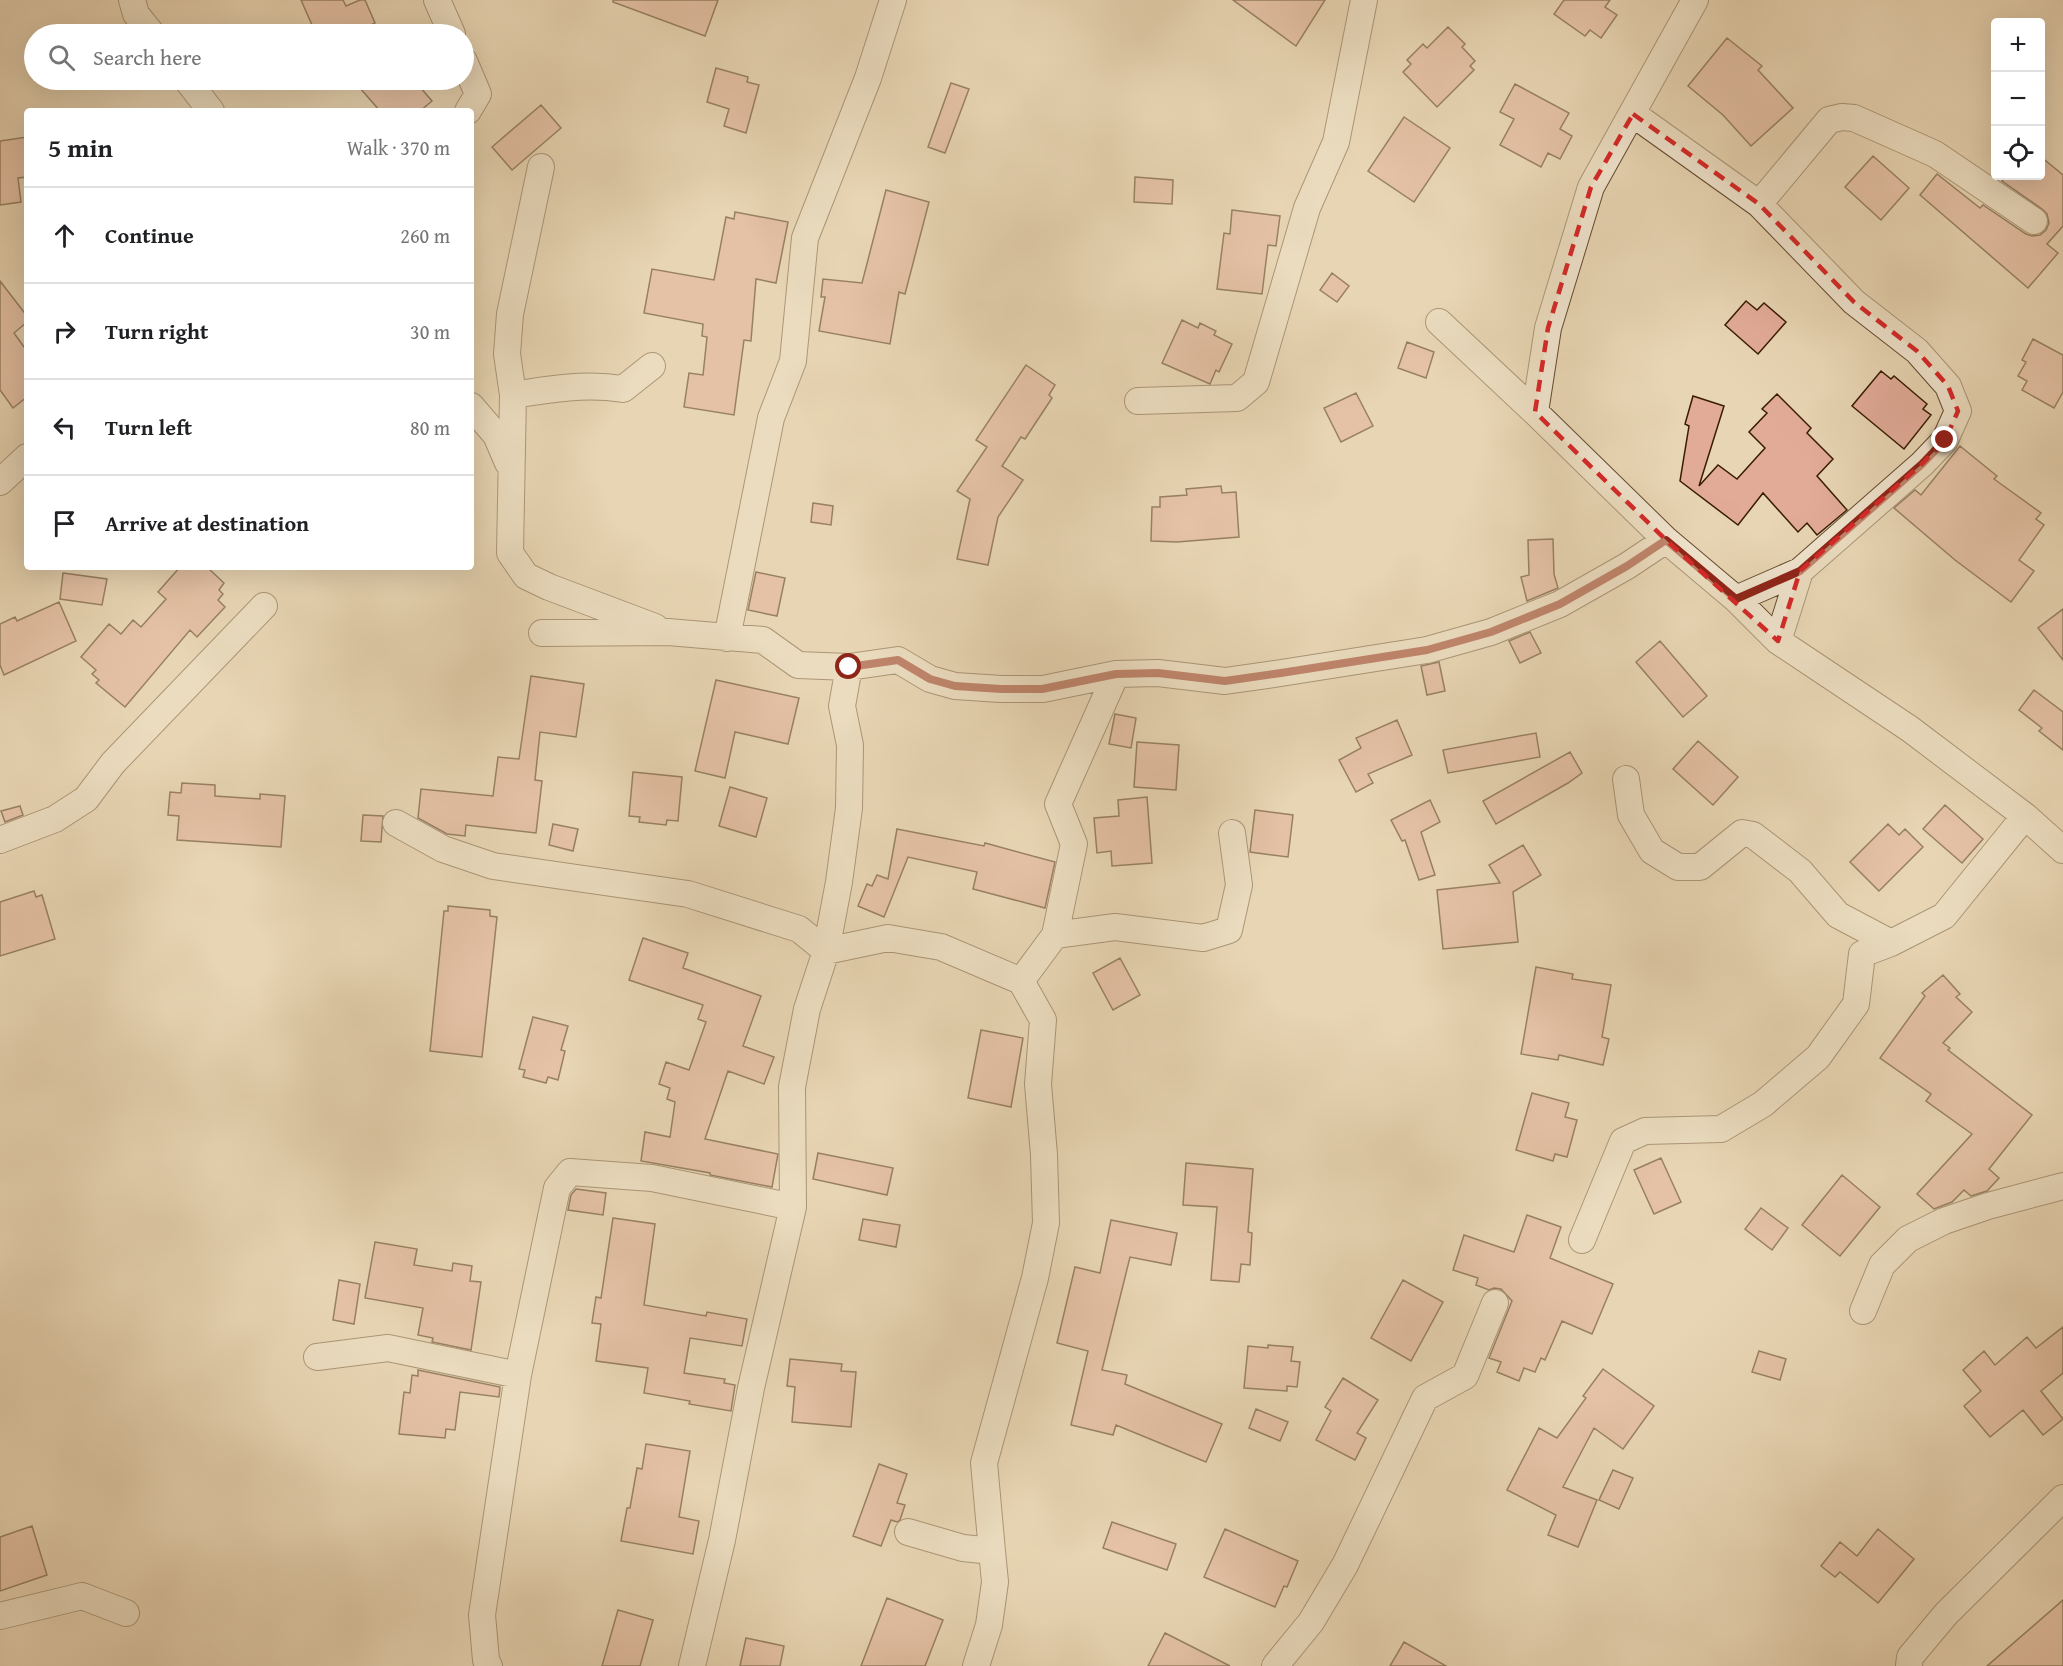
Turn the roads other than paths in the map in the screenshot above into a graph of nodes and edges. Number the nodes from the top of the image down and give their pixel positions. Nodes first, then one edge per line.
1 (132, 0) edge
2 (437, 0) edge
3 (893, 0) edge
4 (1364, 0) edge
5 (1695, 0) edge
6 (144, 24) edge
7 (448, 24) edge
8 (474, 85) edge
9 (195, 90) edge
10 (209, 108) edge
11 (470, 108) edge
12 (1632, 114) junction
13 (541, 167) dead end
14 (1758, 204) junction
15 (2034, 221) dead end
16 (1439, 322) dead end
17 (652, 366) dead end
18 (513, 395) junction
19 (1138, 401) dead end
20 (474, 409) edge
21 (1535, 411) junction
22 (24, 460) edge
23 (511, 470) junction
24 (0, 482) edge
25 (1666, 540) junction
26 (1800, 571) junction
27 (1736, 599) junction
28 (264, 606) dead end
29 (668, 632) junction
30 (542, 633) dead end
31 (727, 638) junction
32 (1778, 640) junction
33 (849, 667) junction
34 (1116, 674) junction
35 (1626, 779) dead end
36 (2025, 816) junction
37 (396, 823) dead end
38 (1232, 833) dead end
39 (0, 840) edge
40 (2063, 850) edge
41 (1055, 935) junction
42 (1891, 943) junction
43 (826, 951) junction
44 (1021, 981) junction
45 (2063, 1186) edge
46 (793, 1207) junction
47 (1582, 1240) dead end
48 (1495, 1303) dead end
49 (1863, 1311) dead end
50 (317, 1357) dead end
51 (518, 1375) junction
52 (2060, 1508) edge
53 (908, 1532) dead end
54 (992, 1551) junction
55 (126, 1613) dead end
56 (0, 1616) edge
57 (489, 1666) edge
58 (692, 1666) edge
59 (976, 1666) edge
60 (1275, 1666) edge
61 (1909, 1666) edge

1 - 6 street
2 - 7 street
3 - 31 street
4 - 19 street
5 - 12 street
8 - 11 street
9 - 10 street
12 - 14 street
12 - 21 street
13 - 18 street
14 - 15 street
14 - 26 street
16 - 21 street
17 - 18 street
18 - 23 street
20 - 23 street
21 - 25 street
22 - 24 street
23 - 29 street
25 - 27 street
25 - 34 street
26 - 27 street
26 - 32 street
27 - 32 street
28 - 39 street
29 - 30 street
29 - 31 street
31 - 33 street
32 - 36 street
33 - 34 street
33 - 43 street
34 - 41 street
35 - 42 street
36 - 40 street
36 - 42 street
37 - 43 street
38 - 41 street
41 - 44 street
42 - 47 street
43 - 44 street
43 - 46 street
44 - 54 street
45 - 49 street
46 - 51 street
46 - 58 street
48 - 60 street
50 - 51 street
51 - 57 street
52 - 61 street
53 - 54 street
54 - 59 street
55 - 56 street

